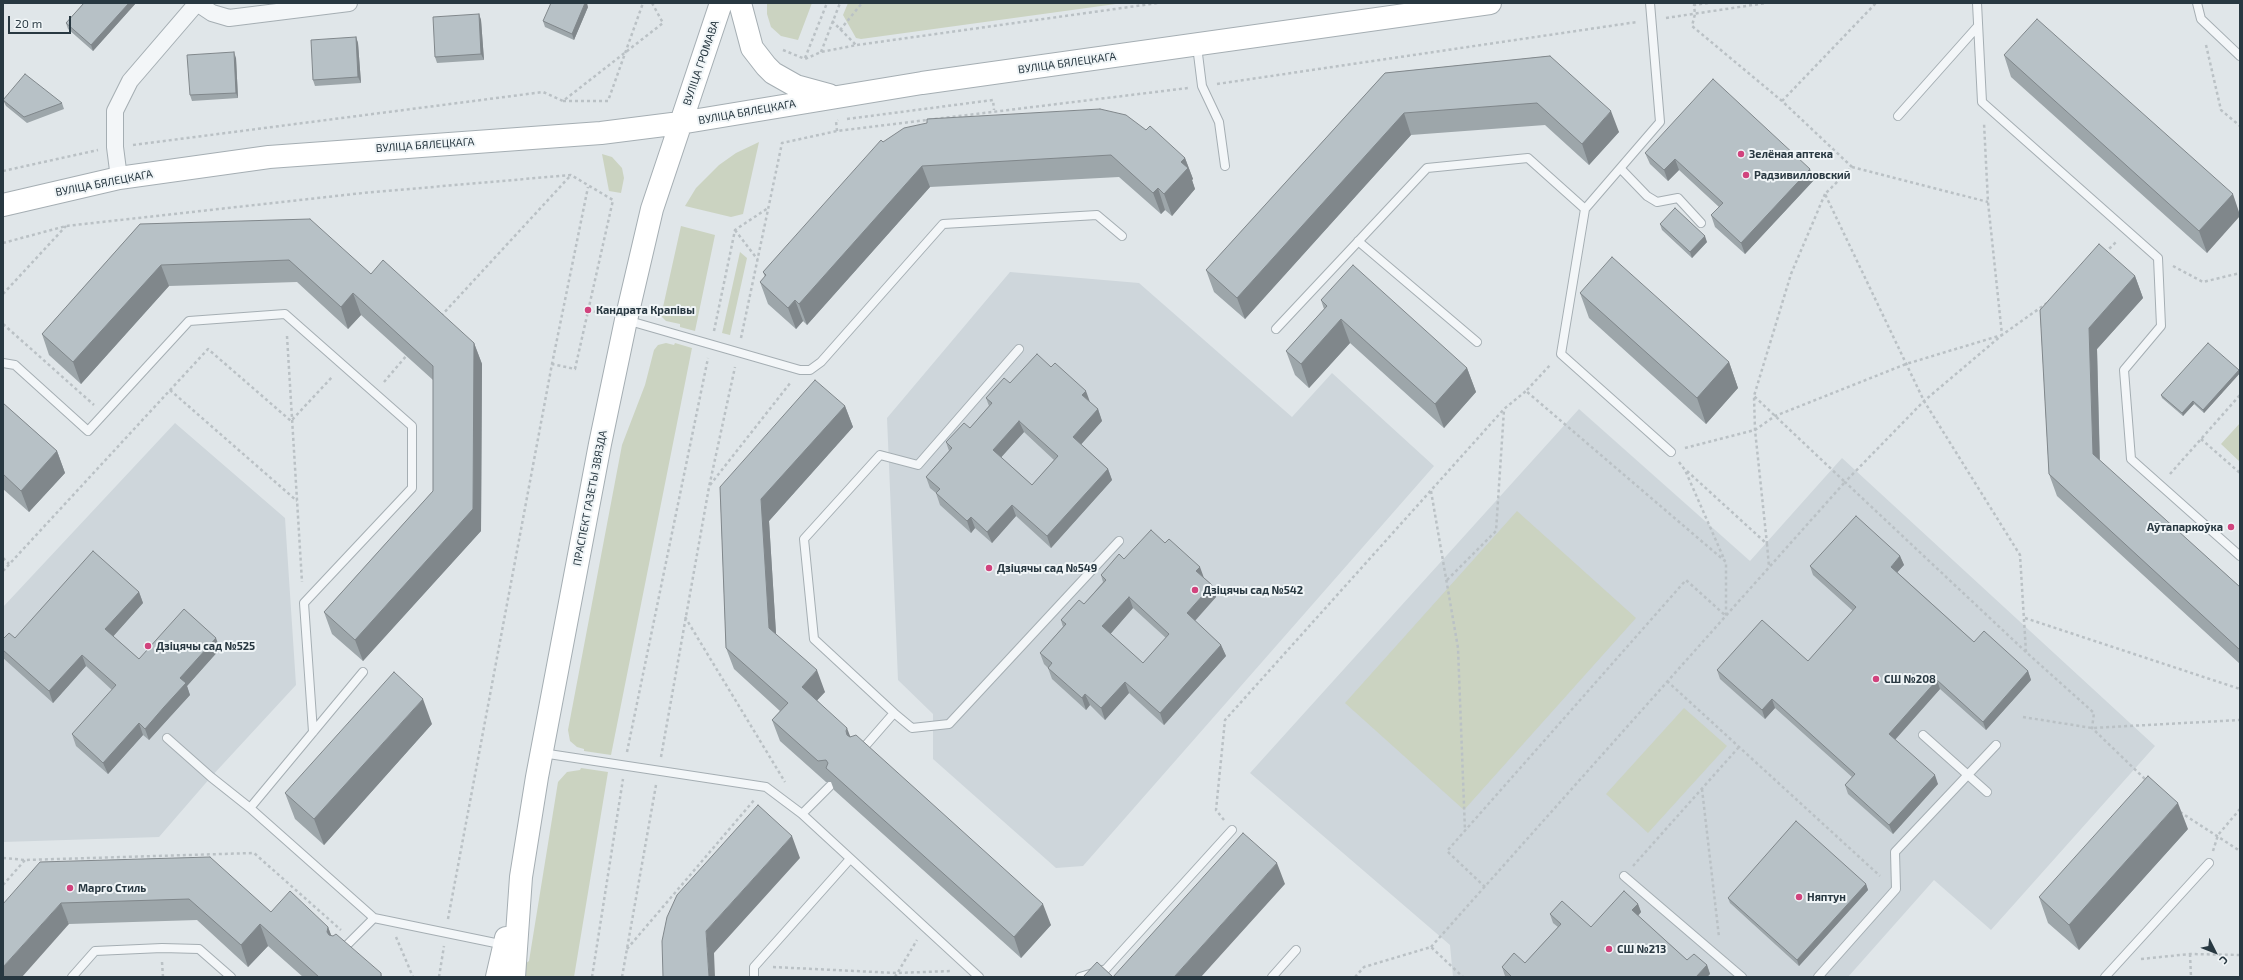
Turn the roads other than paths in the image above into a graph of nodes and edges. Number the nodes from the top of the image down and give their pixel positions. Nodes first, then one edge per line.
1 (197, 3) edge
2 (349, 3) edge
3 (721, 3) edge
4 (740, 3) edge
5 (1490, 3) edge
6 (1650, 3) edge
7 (1977, 3) edge
8 (2197, 3) edge
9 (1978, 26) junction
10 (1197, 44) junction
11 (2240, 56) edge
12 (836, 97) junction
13 (1898, 116) dead end
14 (680, 123) junction
15 (1225, 166) dead end
16 (1621, 169) junction
17 (119, 178) junction
18 (3, 205) edge
19 (1585, 209) junction
20 (1701, 223) dead end
21 (1122, 236) dead end
22 (1358, 241) junction
23 (626, 320) junction
24 (1276, 329) dead end
25 (1477, 342) dead end
26 (1019, 349) dead end
27 (3, 363) edge
28 (1671, 452) road end
29 (1119, 540) dead end
30 (2240, 556) edge
31 (363, 672) dead end
32 (894, 713) junction
33 (313, 732) junction
34 (1923, 736) dead end
35 (167, 738) dead end
36 (1996, 746) dead end
37 (542, 753) junction
38 (860, 753) edge
39 (1969, 774) junction
40 (830, 786) edge
41 (1987, 792) dead end
42 (250, 808) junction
43 (802, 814) junction
44 (1232, 830) road end
45 (850, 858) junction
46 (2209, 863) road end
47 (1624, 876) road end
48 (374, 918) junction
49 (510, 946) junction
50 (1296, 950) dead end
51 (340, 952) edge
52 (72, 977) edge
53 (230, 977) edge
54 (497, 977) edge
55 (514, 977) edge
56 (754, 977) edge
57 (979, 977) edge
58 (1080, 977) edge
59 (1272, 977) edge
60 (1742, 977) edge
61 (1818, 977) edge
62 (2105, 977) edge

1 - 2 street
1 - 17 street
3 - 14 street, ВУЛІЦА ГРОМАВА
4 - 12 street
5 - 10 street, ВУЛІЦА БЯЛЕЦКАГА
6 - 16 lane
7 - 9 lane
8 - 11 lane
9 - 13 lane
9 - 30 lane
10 - 12 street, ВУЛІЦА БЯЛЕЦКАГА
10 - 15 lane
12 - 14 street, ВУЛІЦА БЯЛЕЦКАГА
14 - 17 street, ВУЛІЦА БЯЛЕЦКАГА
14 - 23 street, ПРАСПЕКТ ГАЗЕТЫ ЗВЯЗДА
16 - 19 lane
16 - 20 lane
17 - 18 street, ВУЛІЦА БЯЛЕЦКАГА
19 - 22 lane
19 - 28 lane
21 - 23 lane
22 - 24 lane
22 - 25 lane
23 - 37 street, ПРАСПЕКТ ГАЗЕТЫ ЗВЯЗДА
26 - 32 lane
27 - 33 lane
29 - 32 lane
31 - 33 lane
32 - 38 lane
33 - 42 lane
34 - 39 lane
35 - 42 lane
36 - 39 lane
37 - 43 lane
37 - 49 street, ПРАСПЕКТ ГАЗЕТЫ ЗВЯЗДА
39 - 41 lane
39 - 61 lane
40 - 43 lane
42 - 48 lane
43 - 45 lane
44 - 58 lane
45 - 56 lane
45 - 57 lane
46 - 62 lane
47 - 60 lane
48 - 49 lane
48 - 51 lane
49 - 54 street, ПРАСПЕКТ ГАЗЕТЫ ЗВЯЗДА
49 - 55 street, ПРАСПЕКТ ГАЗЕТЫ ЗВЯЗДА
50 - 59 lane
52 - 53 lane

